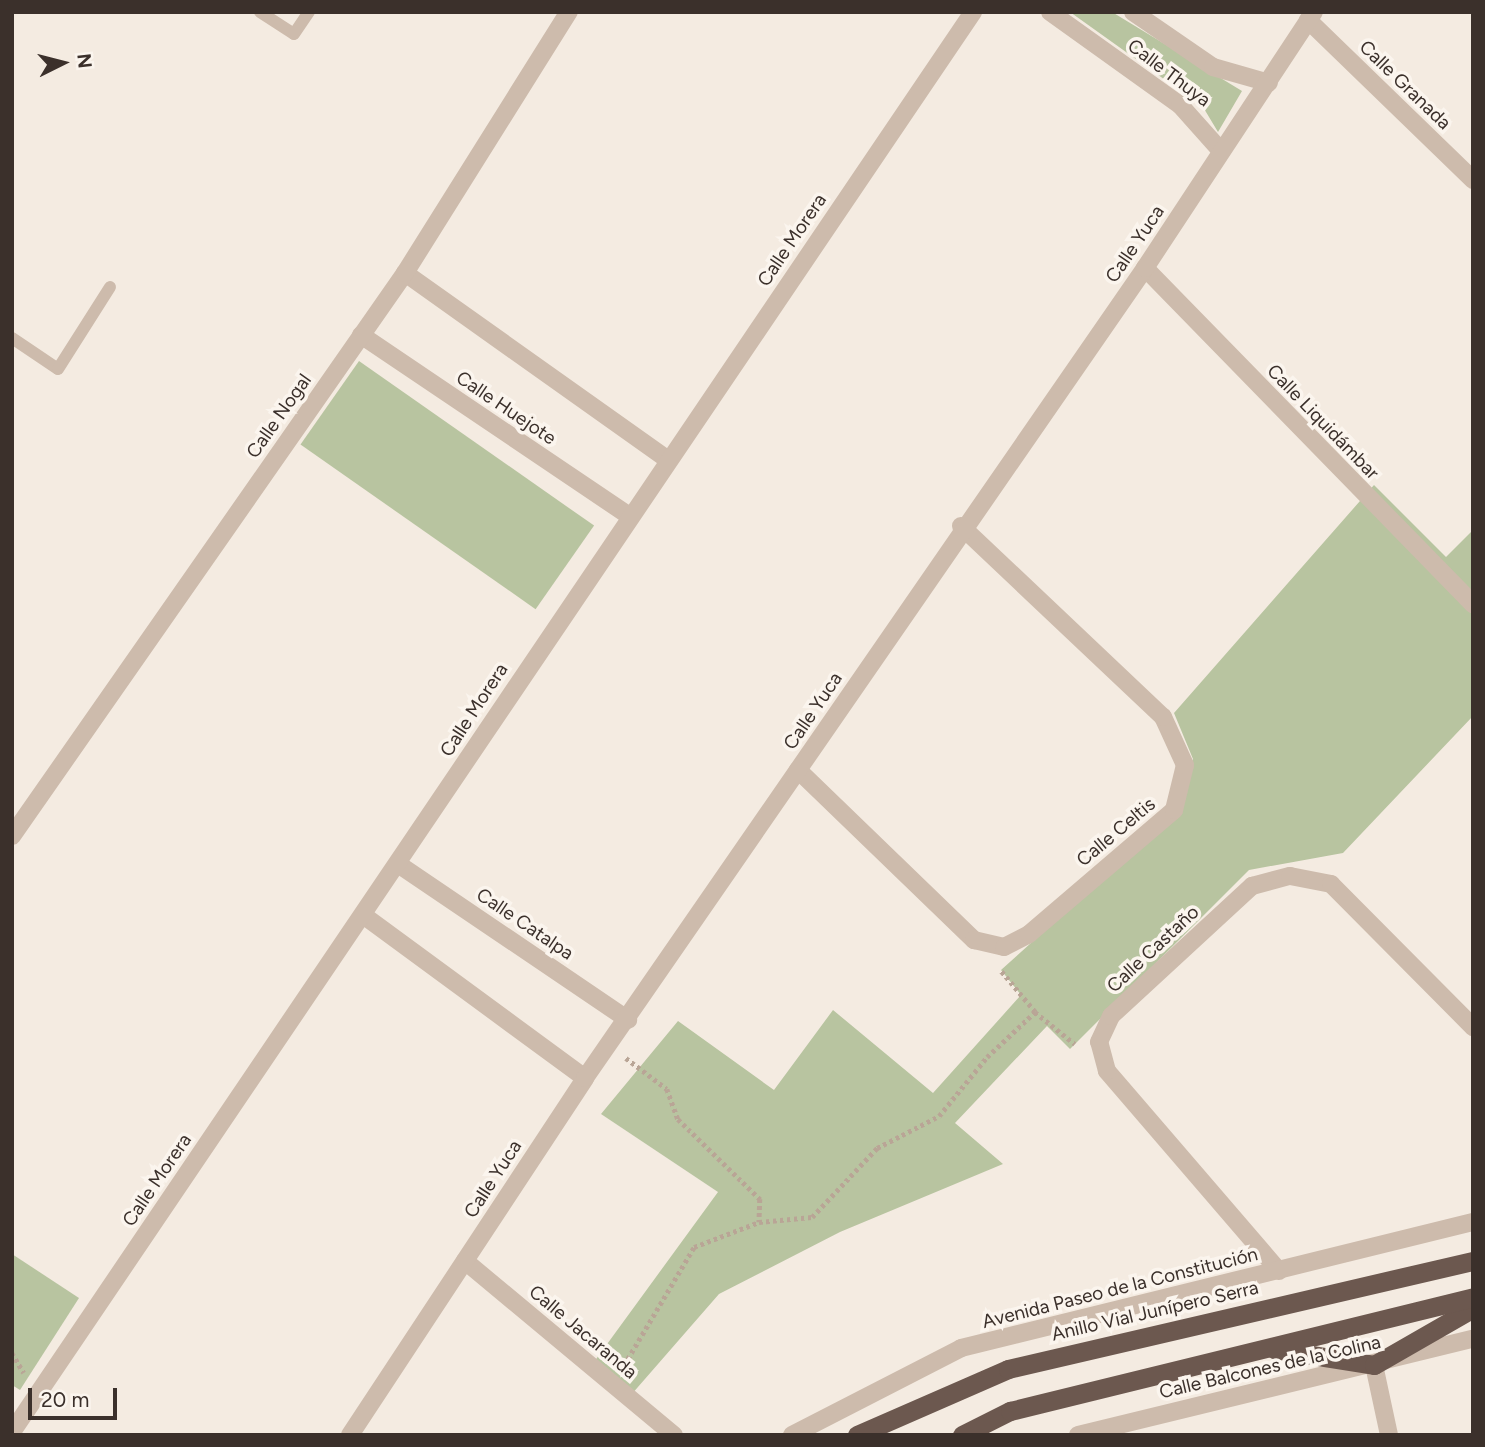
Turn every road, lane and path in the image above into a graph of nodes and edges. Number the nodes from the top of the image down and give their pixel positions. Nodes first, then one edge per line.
1 (261, 12) edge
2 (309, 12) edge
3 (569, 12) edge
4 (973, 12) edge
5 (1050, 12) edge
6 (1133, 12) edge
7 (1311, 16) edge
8 (1269, 83) junction
9 (1221, 151) junction
10 (1473, 180) edge
11 (1145, 268) junction
12 (405, 273) junction
13 (110, 287) dead end
14 (361, 335) junction
15 (12, 338) edge
16 (667, 458) junction
17 (628, 515) junction
18 (961, 526) junction
19 (1473, 604) edge
20 (798, 770) junction
21 (12, 836) edge
22 (398, 864) junction
23 (363, 915) junction
24 (974, 940) junction
25 (1035, 1012) junction
26 (628, 1020) junction
27 (1473, 1027) edge
28 (611, 1047) junction
29 (1107, 1071) junction
30 (584, 1078) junction
31 (759, 1222) junction
32 (1473, 1222) edge
33 (465, 1261) junction
34 (1473, 1261) edge
35 (1279, 1271) junction
36 (1473, 1297) edge
37 (1473, 1308) edge
38 (1473, 1339) edge
39 (1265, 1348) junction
40 (1374, 1365) junction
41 (613, 1385) junction
42 (12, 1432) edge
43 (1086, 1433) edge
44 (350, 1435) edge
45 (674, 1435) edge
46 (792, 1435) edge
47 (857, 1435) edge
48 (962, 1435) edge
49 (1389, 1435) edge

1 - 2 lane
3 - 12 street, Calle Nogal
4 - 16 street, Calle Morera
5 - 9 street, Calle Thuya
6 - 8 street, Calle Thuya
7 - 8 street, Calle Yuca
7 - 10 street, Calle Granada
8 - 9 street, Calle Yuca
9 - 11 street, Calle Yuca
11 - 18 street, Calle Yuca
11 - 19 street, Calle Liquidámbar
12 - 14 street, Calle Nogal
12 - 16 street
13 - 15 lane
14 - 17 street, Calle Huejote
14 - 21 street, Calle Nogal
16 - 17 street, Calle Morera
17 - 22 street, Calle Morera
18 - 20 street, Calle Yuca
18 - 24 street, Calle Celtis
20 - 24 street
20 - 26 street, Calle Yuca
22 - 23 street, Calle Morera
22 - 26 street, Calle Catalpa
23 - 30 street
23 - 42 street, Calle Morera
24 - 25 path
25 - 29 path
25 - 31 path
26 - 28 street, Calle Yuca
27 - 29 street, Calle Castaño
28 - 30 street, Calle Yuca
28 - 31 path
29 - 35 street
30 - 33 street, Calle Yuca
31 - 41 path
32 - 35 street, Avenida Paseo de la Constitución
33 - 41 street, Calle Jacaranda
33 - 44 street, Calle Yuca
34 - 47 highway, Anillo Vial Junípero Serra
35 - 46 street, Avenida Paseo de la Constitución
36 - 39 highway
37 - 40 highway
38 - 40 street, Calle Balcones de la Colina
39 - 40 highway
39 - 48 highway
40 - 43 street, Calle Balcones de la Colina
40 - 49 street
41 - 45 street, Calle Jacaranda

